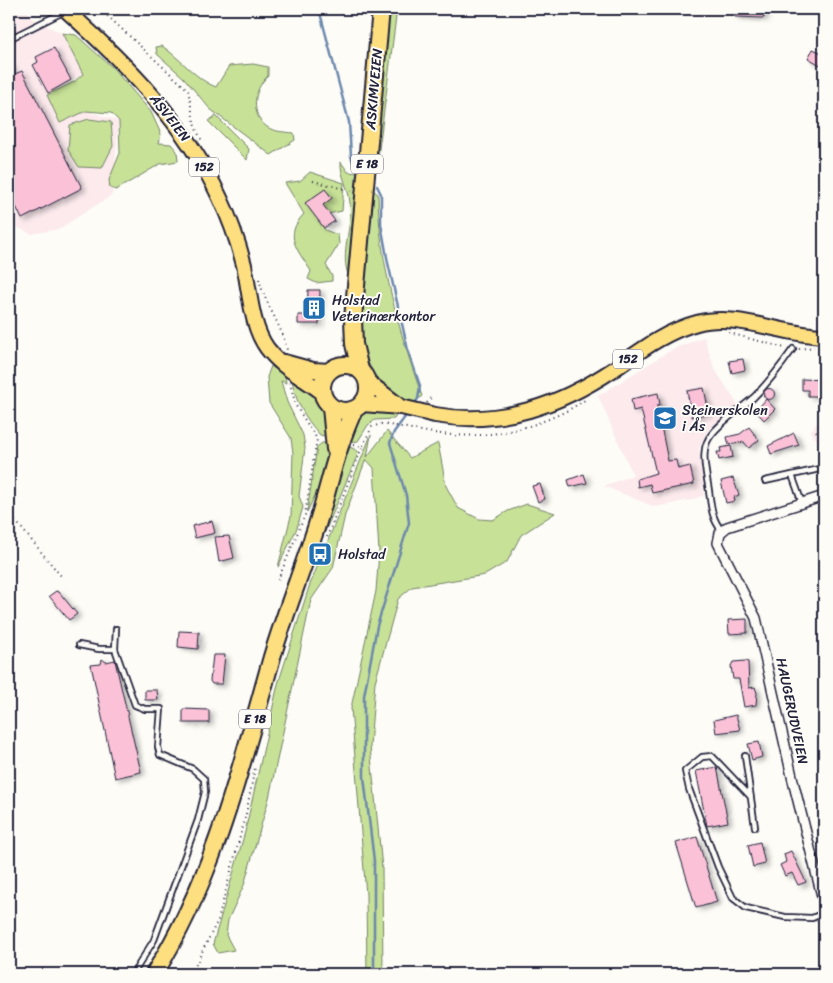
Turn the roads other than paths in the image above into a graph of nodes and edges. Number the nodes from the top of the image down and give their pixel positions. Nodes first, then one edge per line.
1 (66, 9) edge
2 (381, 9) edge
3 (9, 39) edge
4 (353, 319) junction
5 (820, 342) edge
6 (793, 349) road end
7 (280, 360) junction
8 (333, 369) junction
9 (364, 376) junction
10 (327, 400) junction
11 (358, 407) junction
12 (401, 407) junction
13 (335, 455) junction
14 (824, 468) edge
15 (792, 475) junction
16 (765, 481) dead end
17 (824, 496) edge
18 (802, 503) junction
19 (722, 531) junction
20 (116, 629) dead end
21 (79, 645) dead end
22 (114, 649) junction
23 (745, 756) dead end
24 (750, 796) junction
25 (755, 827) dead end
26 (824, 904) edge
27 (824, 913) edge
28 (133, 974) edge
29 (154, 974) edge

1 - 3 lane
1 - 7 main road, ÅSVEIEN / 152
2 - 4 highway, ASKIMVEIEN / E 18
4 - 8 highway, ASKIMVEIEN / E 18
4 - 9 highway, ASKIMVEIEN / E 18
5 - 12 main road, 152, bridge
6 - 19 lane, HAUGERUDVEIEN
7 - 8 main road
7 - 10 main road, ÅSVEIEN / 152
8 - 9 highway
8 - 10 highway, E 18
9 - 11 highway, E 18
9 - 12 main road, 152
10 - 11 highway
10 - 13 highway, E 18
11 - 12 main road, 152
11 - 13 highway, E 18
13 - 29 highway, E 18
14 - 15 lane
15 - 16 lane
15 - 18 lane
17 - 18 street
18 - 19 street
19 - 26 street, HAUGERUDVEIEN
20 - 22 lane
21 - 22 lane
22 - 28 lane
23 - 24 lane
24 - 25 lane
24 - 27 lane

